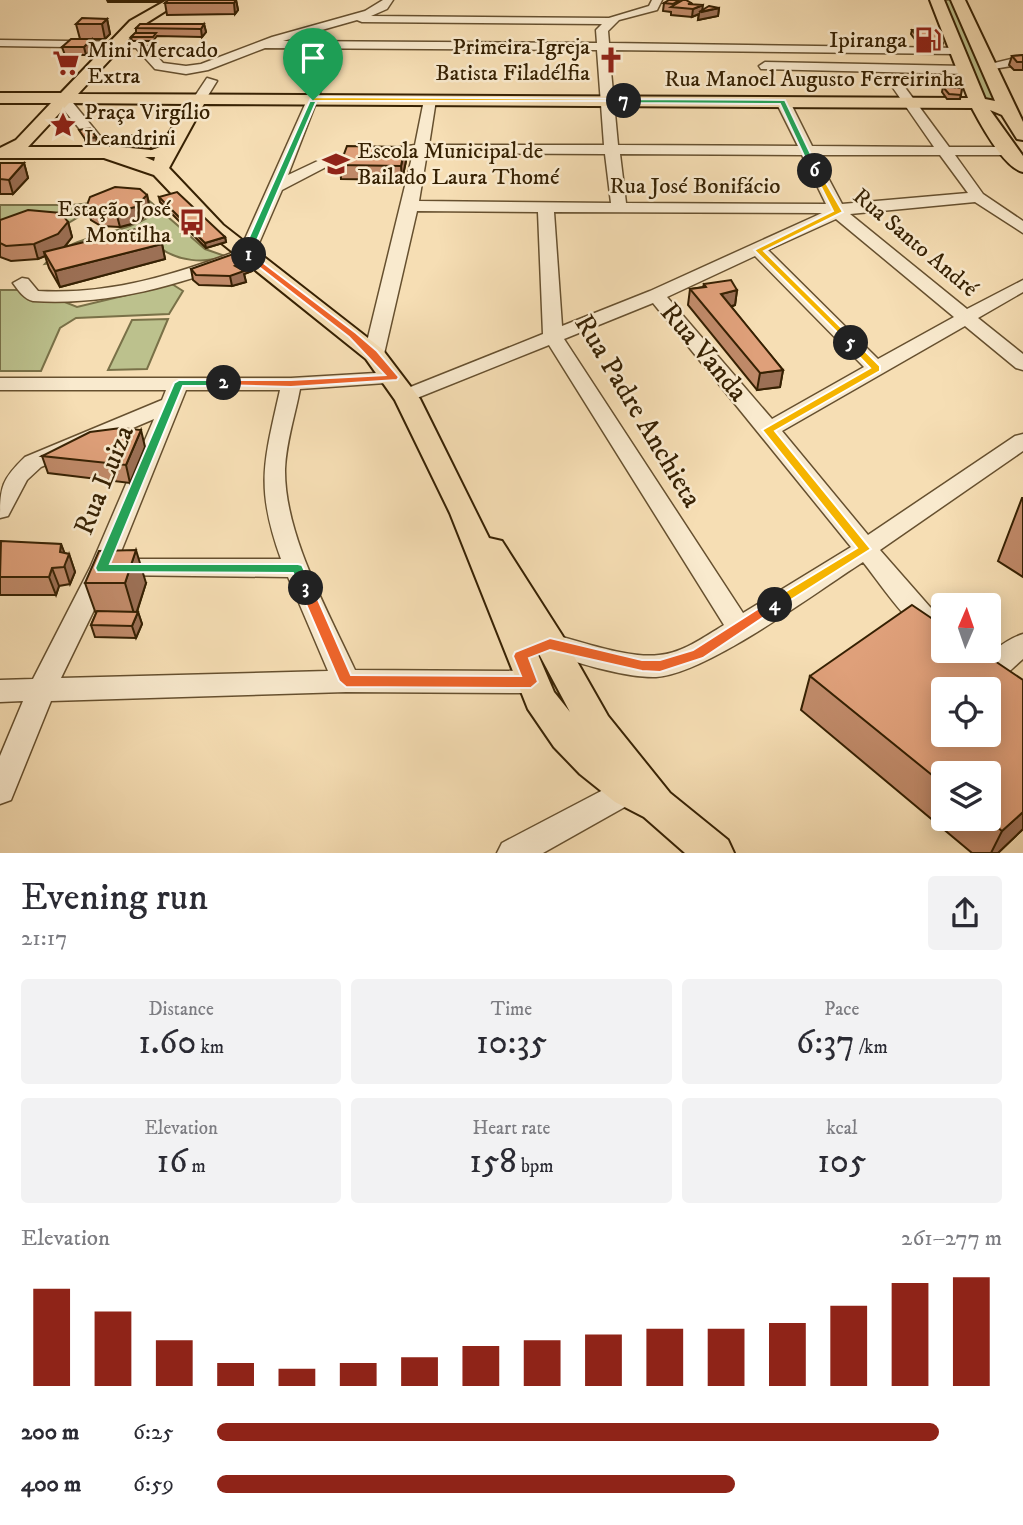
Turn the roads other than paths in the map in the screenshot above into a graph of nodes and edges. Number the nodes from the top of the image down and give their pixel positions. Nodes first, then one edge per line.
1 (176, 0) edge
2 (388, 0) edge
3 (657, 0) edge
4 (937, 0) edge
5 (958, 0) edge
6 (349, 19) junction
7 (609, 21) junction
8 (0, 43) edge
9 (117, 43) junction
10 (262, 44) junction
11 (601, 47) junction
12 (845, 49) junction
13 (957, 50) junction
14 (327, 59) dead end
15 (1023, 60) edge
16 (765, 66) dead end
17 (988, 66) junction
18 (858, 67) junction
19 (965, 69) junction
20 (211, 81) dead end
21 (897, 85) dead end
22 (0, 98) edge
23 (199, 99) junction
24 (65, 100) junction
25 (313, 100) junction
26 (430, 100) junction
27 (606, 101) junction
28 (783, 102) junction
29 (911, 103) junction
30 (979, 103) junction
31 (1008, 112) junction
32 (1023, 135) edge
33 (1023, 141) edge
34 (611, 148) junction
35 (419, 149) junction
36 (804, 150) junction
37 (1005, 151) junction
38 (944, 152) junction
39 (2, 153) edge
40 (107, 153) junction
41 (289, 158) junction
42 (164, 162) junction
43 (314, 165) junction
44 (1023, 167) edge
45 (277, 187) junction
46 (978, 197) junction
47 (410, 206) junction
48 (546, 206) junction
49 (619, 208) junction
50 (837, 211) junction
51 (1023, 228) edge
52 (758, 250) junction
53 (247, 253) junction
54 (22, 283) dead end
55 (1023, 285) edge
56 (656, 295) junction
57 (965, 315) junction
58 (554, 337) junction
59 (374, 354) junction
60 (1023, 364) edge
61 (876, 368) junction
62 (0, 384) edge
63 (291, 384) junction
64 (399, 387) junction
65 (174, 394) junction
66 (768, 430) junction
67 (1023, 441) edge
68 (0, 510) edge
69 (865, 549) junction
70 (102, 568) junction
71 (298, 569) junction
72 (931, 622) edge
73 (739, 628) junction
74 (1023, 644) edge
75 (534, 660) junction
76 (346, 681) junction
77 (1012, 688) edge
78 (0, 691) edge
79 (41, 691) junction
80 (0, 792) edge
81 (643, 797) junction
82 (513, 853) edge
83 (715, 853) edge

1 - 9 main road
2 - 6 street
3 - 7 street
4 - 13 main road
5 - 17 main road
6 - 7 street
6 - 10 street
7 - 11 street
8 - 9 street
9 - 10 street
9 - 24 main road
10 - 11 street
11 - 12 street
11 - 27 street
12 - 13 street
12 - 18 street
13 - 19 main road
14 - 25 street
15 - 17 street
16 - 18 street
17 - 31 main road
18 - 19 street
19 - 30 main road
20 - 23 street
21 - 29 street
22 - 24 main road
23 - 24 main road
23 - 25 main road
23 - 42 main road
24 - 39 main road
24 - 40 street
25 - 26 main road, Rua Manoel Augusto Ferreirinha
25 - 41 street
26 - 27 main road, Rua Manoel Augusto Ferreirinha
26 - 35 street
27 - 28 main road, Rua Manoel Augusto Ferreirinha
27 - 34 street
28 - 29 main road, Rua Manoel Augusto Ferreirinha
28 - 36 street, Rua Santo André
29 - 30 main road, Rua Manoel Augusto Ferreirinha
29 - 38 street
30 - 31 main road, Rua Manoel Augusto Ferreirinha
30 - 37 main road
31 - 32 main road
33 - 37 main road
34 - 35 street
34 - 36 street
34 - 49 street
35 - 43 street
35 - 47 street
36 - 38 street
36 - 50 street, Rua Santo André
37 - 38 street
37 - 44 main road
38 - 46 street
39 - 40 main road
40 - 42 main road
41 - 43 street
41 - 45 street
42 - 53 main road
43 - 45 street
45 - 53 street
46 - 50 street, Rua José Bonifácio
46 - 51 street
47 - 48 street, Rua José Bonifácio
47 - 59 street
48 - 49 street, Rua José Bonifácio
48 - 58 street, Rua Padre Anchieta
49 - 50 street, Rua José Bonifácio
50 - 52 street
50 - 57 street, Rua Santo André
52 - 56 street
52 - 61 street
53 - 54 street
53 - 59 main road
55 - 57 street
56 - 58 street
56 - 66 street, Rua Vanda
57 - 60 street, Rua Santo André
57 - 61 street
58 - 64 street
58 - 73 street, Rua Padre Anchieta
59 - 64 main road
61 - 66 street
62 - 65 street
63 - 64 street
63 - 65 street
63 - 71 street
64 - 75 main road
65 - 68 street
65 - 70 street, Rua Luiza
66 - 69 street, Rua Vanda
67 - 69 street
69 - 72 street, Rua Vanda
69 - 73 street
70 - 71 street
70 - 79 street, Rua Luiza
71 - 76 street
73 - 75 street
74 - 77 street
75 - 76 street
75 - 81 main road
76 - 79 street
78 - 79 street
79 - 80 street, Rua Luiza
81 - 82 street
81 - 83 main road

